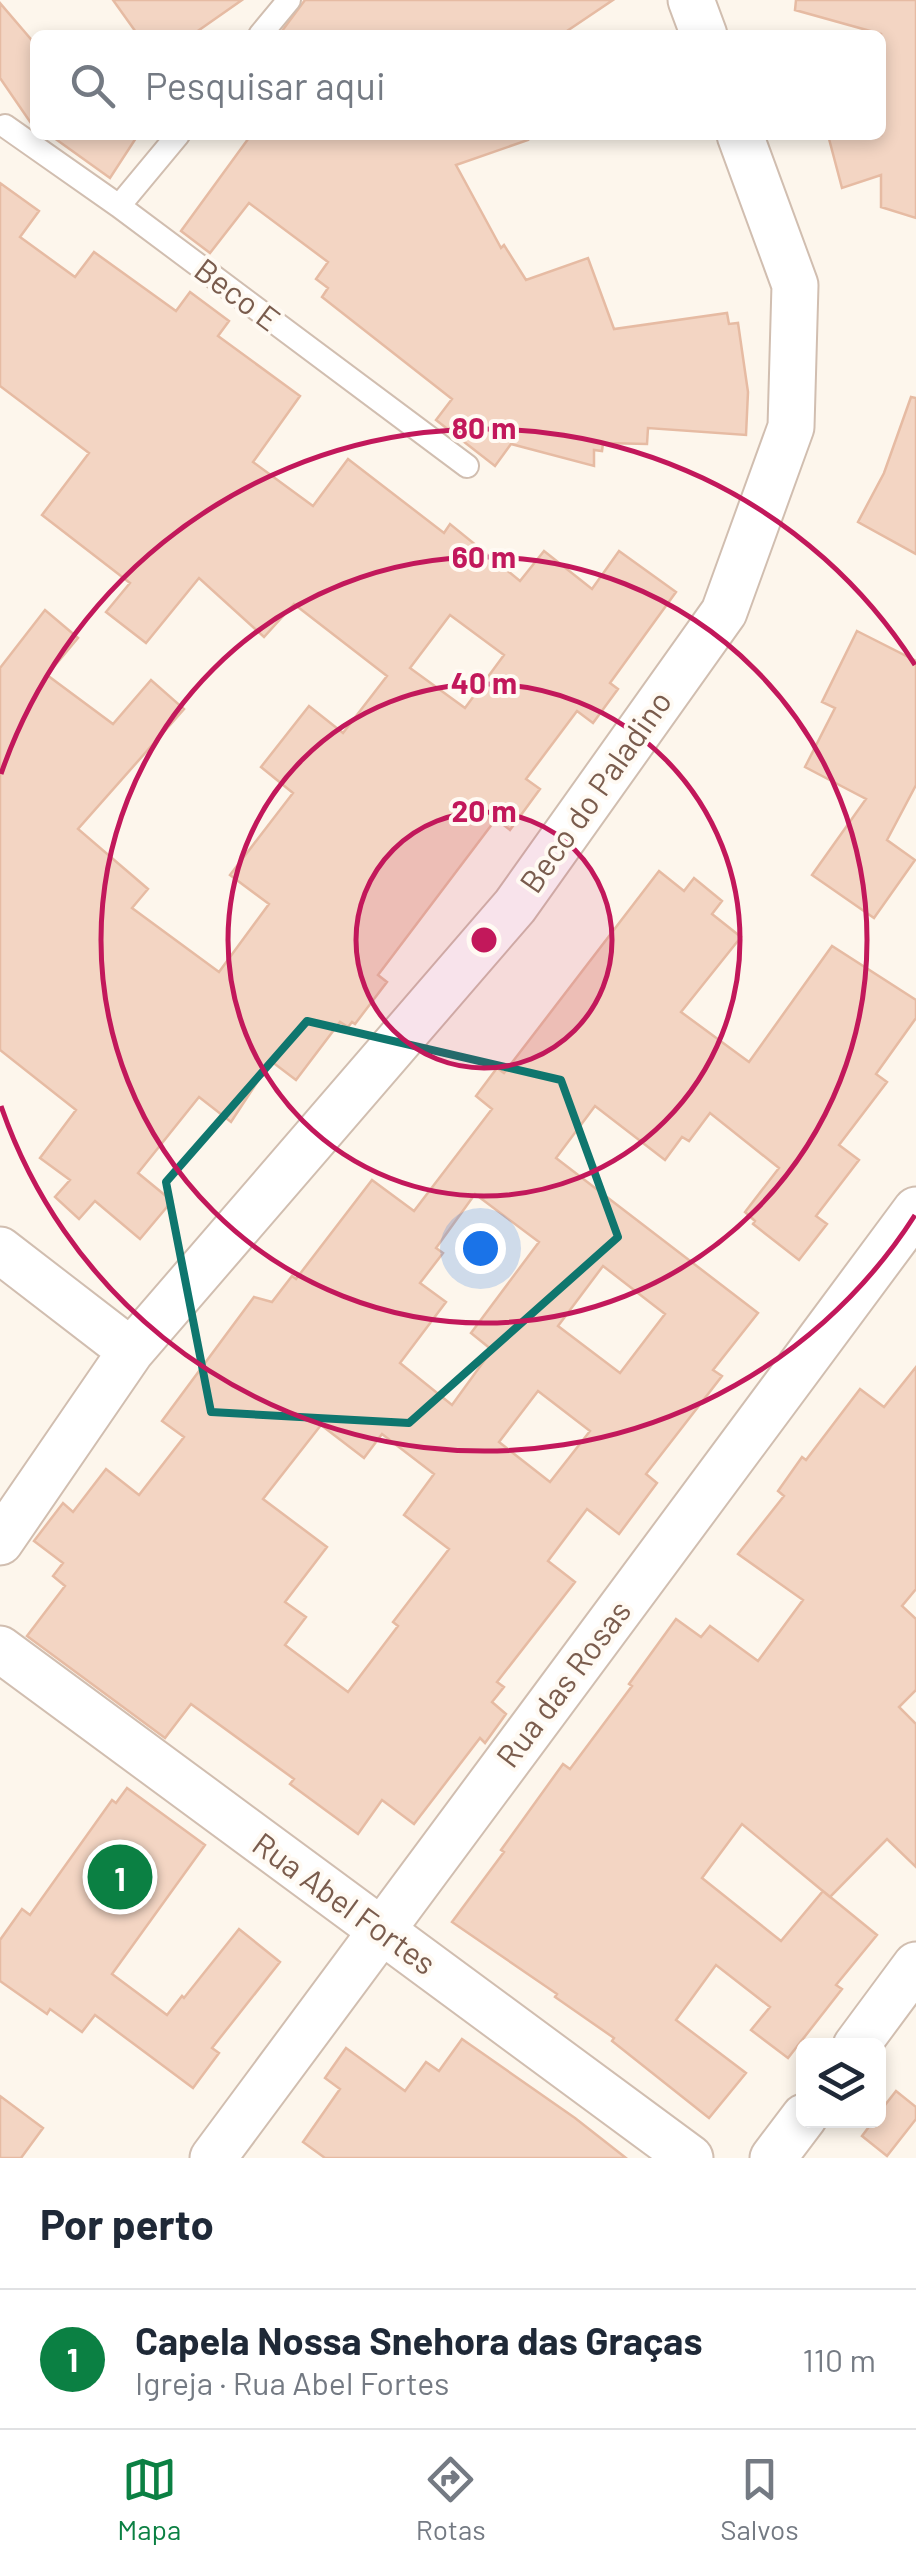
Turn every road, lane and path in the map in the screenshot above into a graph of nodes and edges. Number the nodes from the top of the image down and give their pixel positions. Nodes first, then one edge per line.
1 (289, 0) edge
2 (691, 0) edge
3 (264, 30) edge
4 (702, 30) edge
5 (5, 126) dead end
6 (174, 140) edge
7 (742, 140) edge
8 (118, 206) junction
9 (467, 466) dead end
10 (916, 1210) edge
11 (0, 1250) edge
12 (132, 1351) junction
13 (0, 1542) edge
14 (0, 1649) edge
15 (380, 1931) junction
16 (916, 1965) edge
17 (862, 2038) edge
18 (796, 2127) edge
19 (213, 2158) edge
20 (690, 2158) edge
21 (773, 2158) edge

1 - 3 lane
2 - 4 street
5 - 8 lane, Beco E
6 - 8 lane
7 - 12 street, Beco do Paladino
8 - 9 lane, Beco E
10 - 15 street, Rua das Rosas
11 - 12 street
12 - 13 street, Beco do Paladino
14 - 15 street, Rua Abel Fortes
15 - 19 street, Rua das Rosas
15 - 20 street, Rua Abel Fortes
16 - 17 street
18 - 21 street

